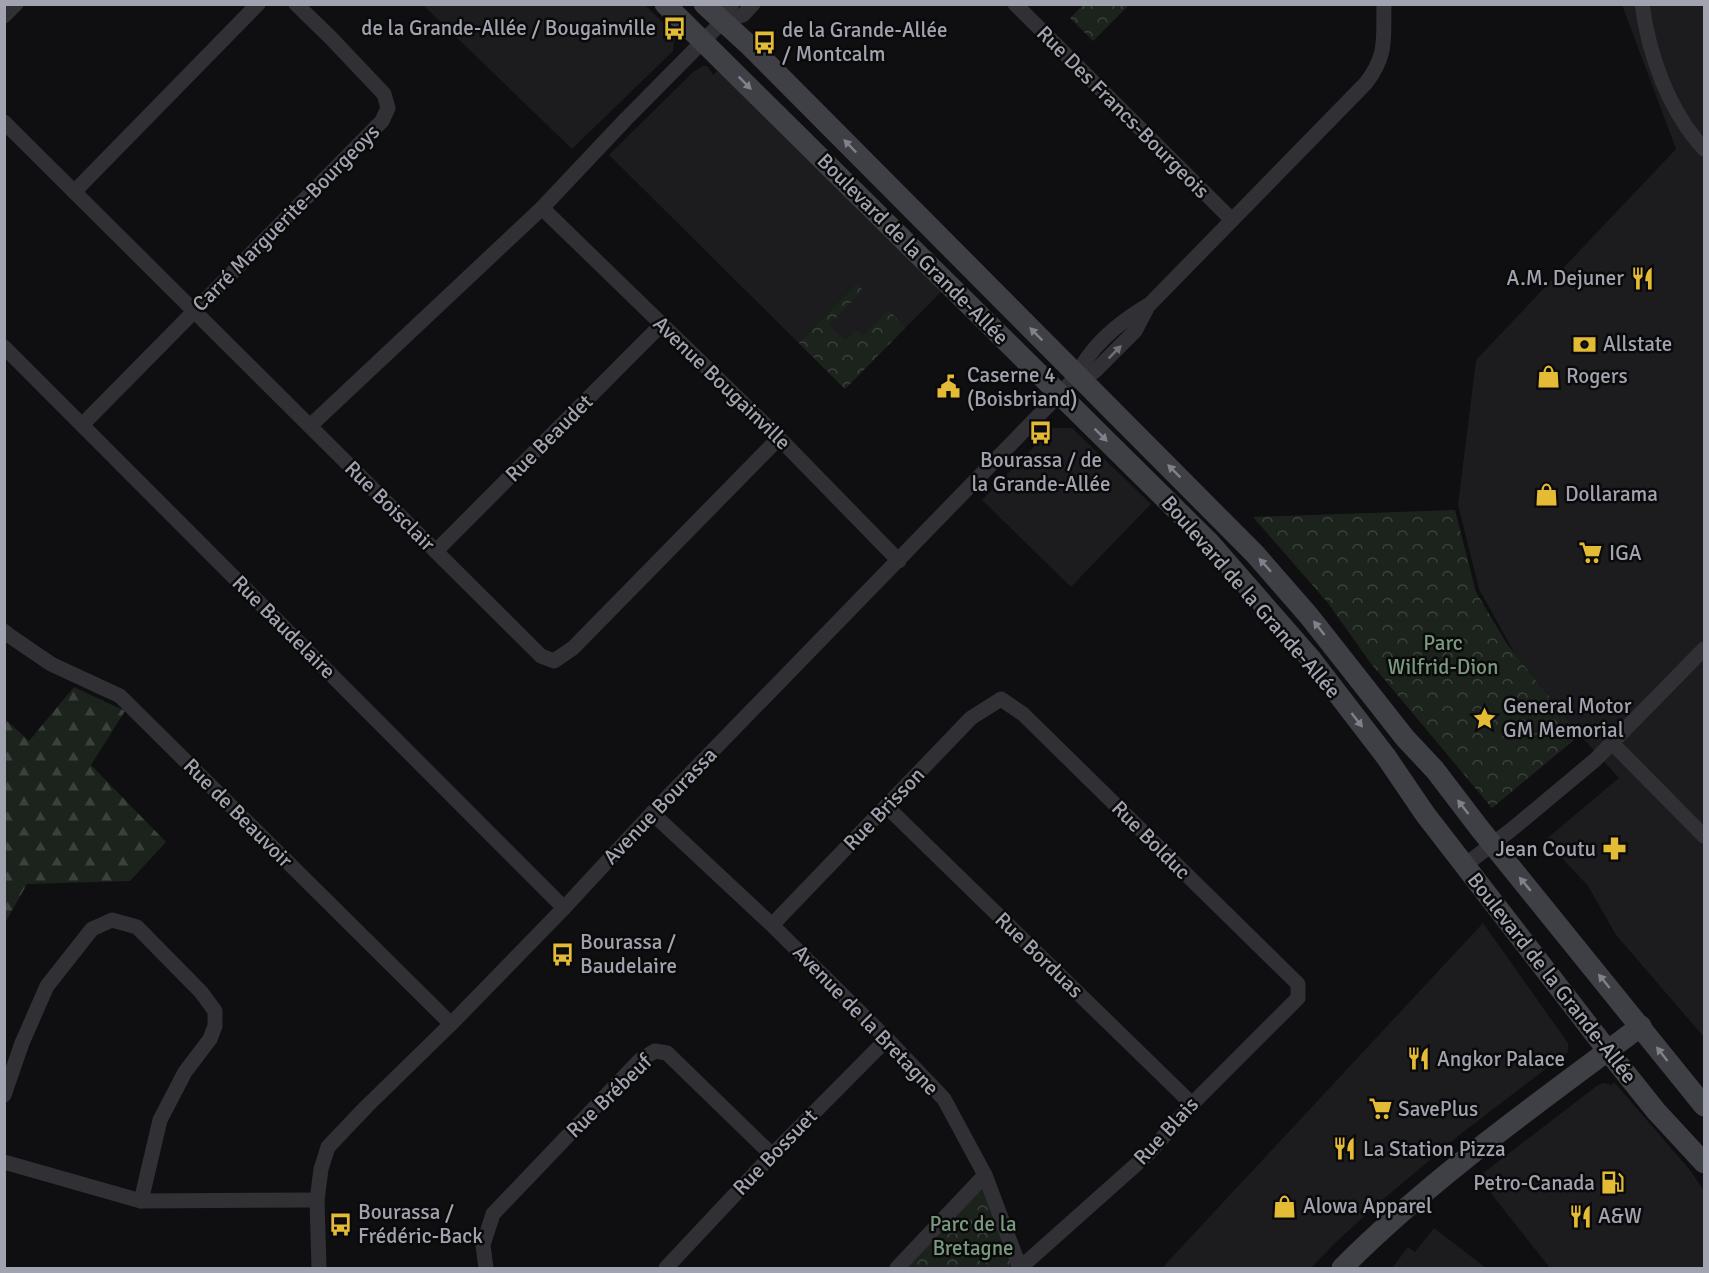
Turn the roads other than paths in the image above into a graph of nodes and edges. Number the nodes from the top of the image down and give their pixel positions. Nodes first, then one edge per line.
1 (16, 4) edge
2 (258, 4) edge
3 (296, 4) edge
4 (665, 4) edge
5 (704, 4) edge
6 (753, 4) edge
7 (1015, 4) edge
8 (1384, 4) edge
9 (1642, 4) edge
10 (727, 13) edge
11 (4, 16) edge
12 (703, 42) junction
13 (4, 122) edge
14 (1704, 149) edge
15 (74, 192) junction
16 (542, 208) junction
17 (1231, 219) junction
18 (194, 311) junction
19 (662, 324) junction
20 (4, 347) edge
21 (1077, 376) junction
22 (1059, 394) junction
23 (82, 425) junction
24 (310, 426) junction
25 (779, 438) junction
26 (436, 551) junction
27 (899, 561) junction
28 (4, 631) edge
29 (1704, 649) edge
30 (1001, 699) joint
31 (1612, 743) junction
32 (886, 806) junction
33 (652, 813) junction
34 (1704, 836) edge
35 (1492, 843) junction
36 (1465, 864) junction
37 (564, 908) junction
38 (772, 925) junction
39 (1298, 984) joint
40 (451, 1024) junction
41 (1641, 1026) junction
42 (887, 1039) junction
43 (1608, 1051) junction
44 (4, 1095) edge
45 (1192, 1104) junction
46 (1704, 1106) edge
47 (772, 1155) junction
48 (4, 1162) edge
49 (1704, 1163) edge
50 (985, 1175) junction
51 (317, 1200) junction
52 (141, 1201) junction
53 (320, 1269) edge
54 (486, 1269) edge
55 (666, 1269) edge
56 (897, 1269) edge
57 (1020, 1269) edge
58 (1342, 1269) edge

1 - 11 street
2 - 15 street
3 - 18 street, Carré Marguerite-Bourgeoys
4 - 12 street, Boulevard de la Grande-Allée
5 - 10 street, Boulevard de la Grande-Allée
6 - 10 street
7 - 17 street, Rue Des Francs-Bourgeois
8 - 17 street
9 - 14 street
10 - 12 street
21 -> 10 street, Boulevard de la Grande-Allée
12 - 16 street
12 -> 22 street, Boulevard de la Grande-Allée
13 - 15 street, Rue Boisclair
15 - 18 street, Rue Boisclair
16 - 19 street, Avenue Bougainville
16 - 24 street
17 - 21 street
18 - 23 street, Carré Marguerite-Bourgeoys
18 - 24 street, Rue Boisclair
19 - 25 street, Avenue Bougainville
19 - 26 street, Rue Beaudet
20 - 23 street, Rue Baudelaire
21 - 22 street, Avenue Bourassa
35 -> 21 street, Boulevard de la Grande-Allée
22 - 27 street, Avenue Bourassa
22 -> 36 street, Boulevard de la Grande-Allée
23 - 37 street, Rue Baudelaire
24 - 26 street, Rue Boisclair
25 - 26 street, Rue Boisclair
25 - 27 street, Avenue Bougainville
27 - 33 street, Avenue Bourassa
28 - 40 street, Rue de Beauvoir
29 - 31 street
30 - 32 street, Rue Brisson
30 - 39 street, Rue Bolduc
31 - 34 street
31 - 35 street
32 - 38 street, Rue Brisson
32 - 45 street, Rue Borduas
33 - 37 street, Avenue Bourassa
33 - 38 street, Avenue de la Bretagne
35 - 36 street
41 -> 35 street, Boulevard de la Grande-Allée
36 - 43 street, Boulevard de la Grande-Allée
37 - 40 street, Avenue Bourassa
38 - 42 street, Avenue de la Bretagne
39 - 45 street, Rue Blais
40 - 51 street, Avenue Bourassa
41 - 43 street
46 -> 41 street, Boulevard de la Grande-Allée
42 - 47 street, Rue Bossuet
42 - 50 street, Avenue de la Bretagne
43 - 49 street, Boulevard de la Grande-Allée
43 - 58 street
44 - 52 street
45 - 57 street, Rue Blais
47 - 54 street, Rue Brébeuf
47 - 55 street, Rue Bossuet
48 - 52 street
50 - 56 street
50 - 57 street, Avenue de la Bretagne
51 - 52 street
51 - 53 street, Avenue Bourassa

